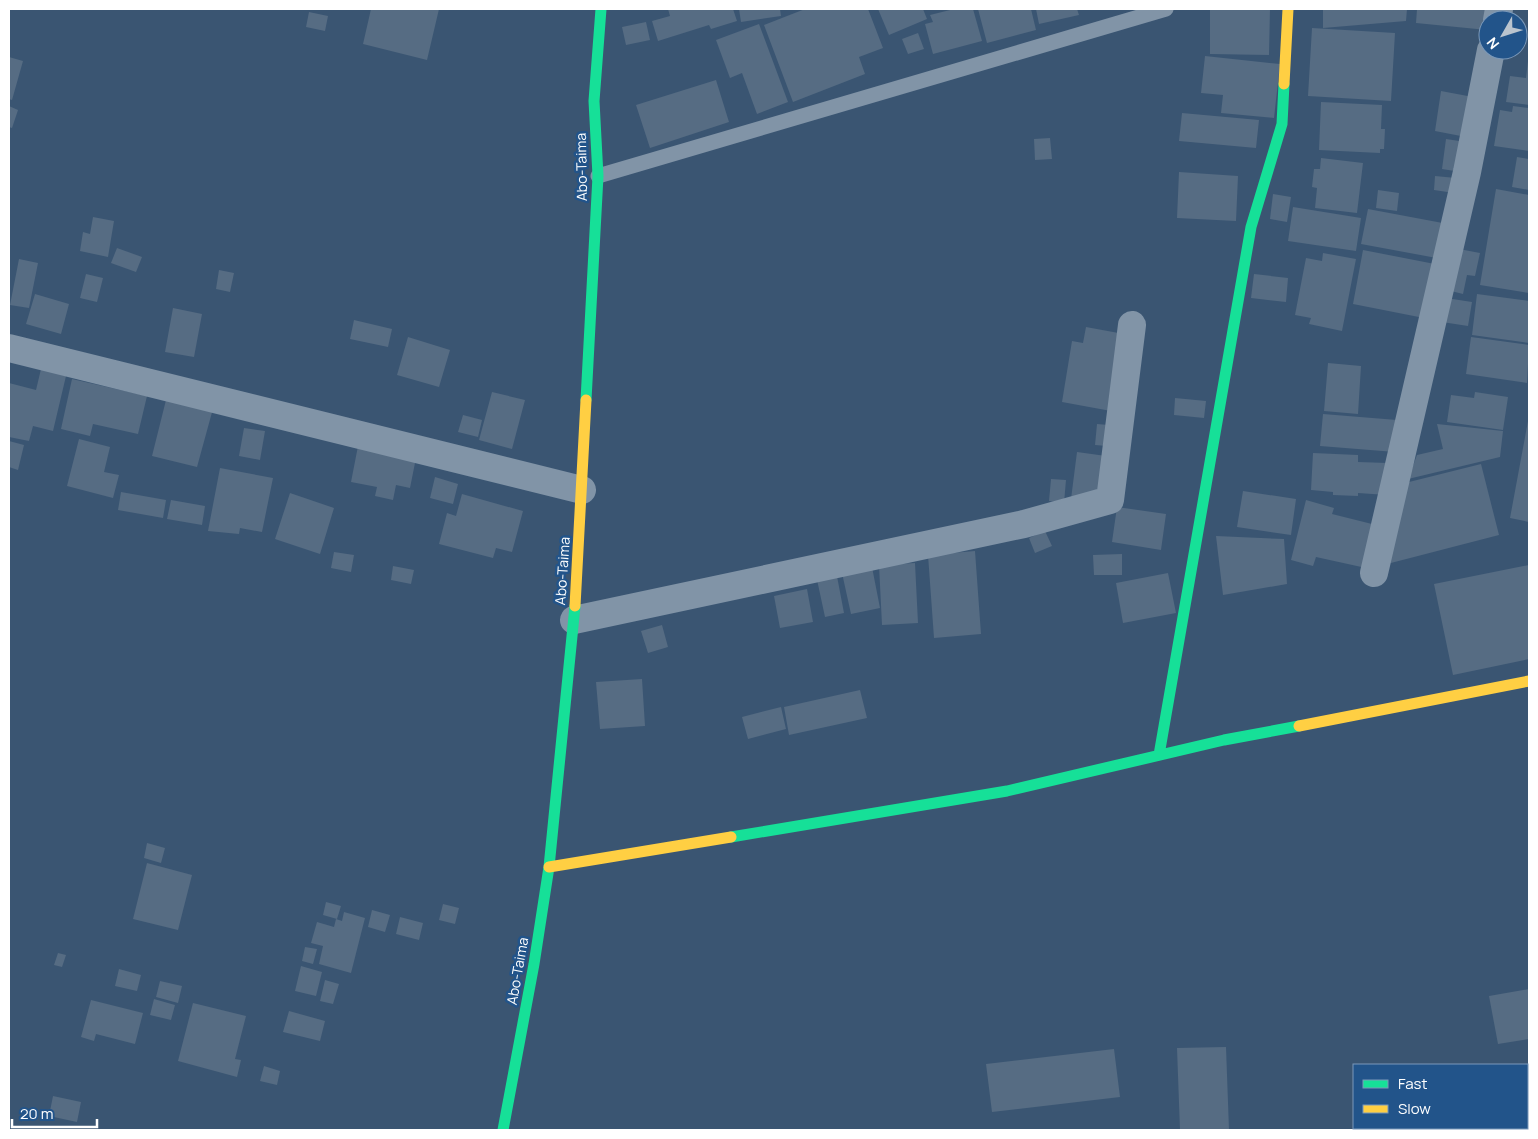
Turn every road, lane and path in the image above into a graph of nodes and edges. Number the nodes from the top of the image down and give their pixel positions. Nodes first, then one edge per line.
1 (602, 9) edge
2 (1166, 9) edge
3 (1288, 9) edge
4 (1489, 60) edge
5 (598, 176) junction
6 (1132, 324) dead end
7 (9, 348) edge
8 (582, 490) junction
9 (1374, 574) dead end
10 (574, 620) junction
11 (1529, 681) edge
12 (1159, 755) junction
13 (549, 867) junction
14 (503, 1130) edge

1 - 5 street, Abo-Taima
2 - 5 lane
3 - 12 street
4 - 9 street
5 - 8 street, Abo-Taima
6 - 10 street
7 - 8 street
8 - 10 street, Abo-Taima
10 - 13 street, Abo-Taima
11 - 12 street
12 - 13 street
13 - 14 street, Abo-Taima

